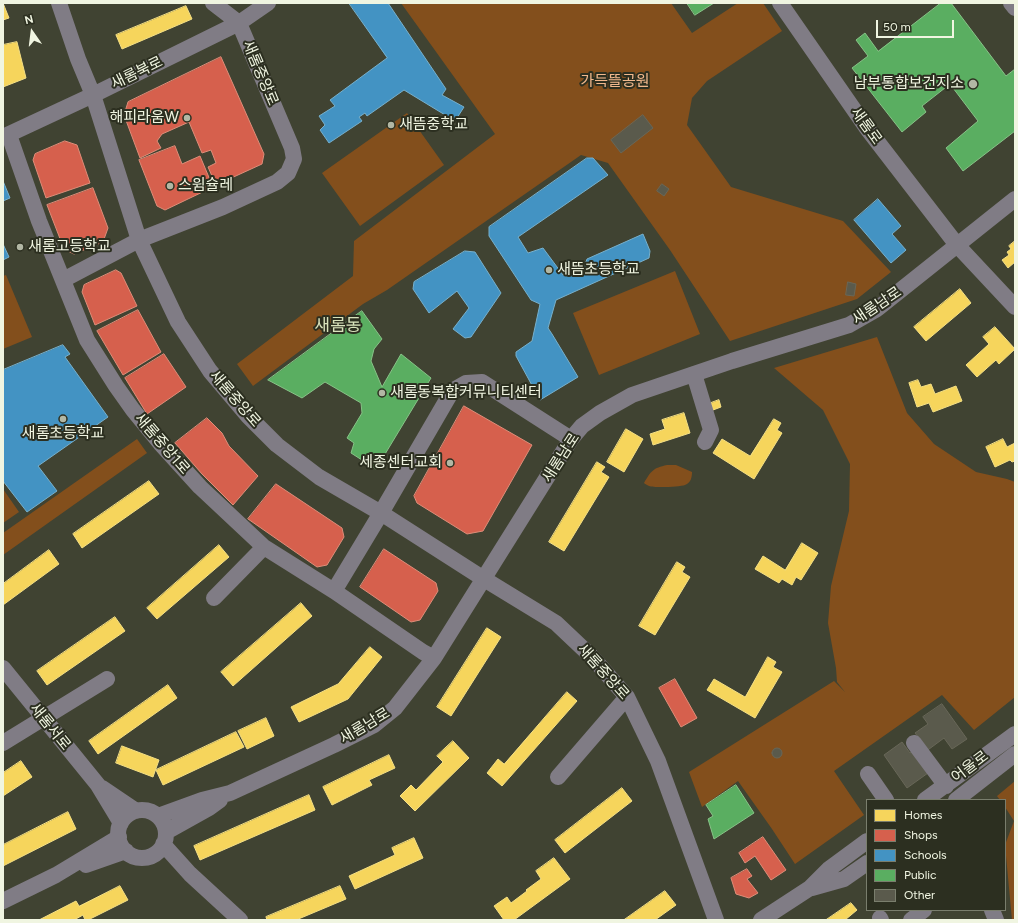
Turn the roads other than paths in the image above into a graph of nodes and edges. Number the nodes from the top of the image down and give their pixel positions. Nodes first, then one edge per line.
1 (59, 3) edge
2 (213, 3) edge
3 (268, 3) edge
4 (780, 3) edge
5 (1011, 3) edge
6 (1015, 8) edge
7 (239, 23) junction
8 (93, 95) junction
9 (6, 136) edge
10 (1015, 199) edge
11 (139, 240) junction
12 (957, 245) junction
13 (63, 280) junction
14 (1015, 307) edge
15 (694, 374) junction
16 (571, 439) junction
17 (705, 442) dead end
18 (382, 513) junction
19 (264, 547) junction
20 (484, 579) junction
21 (334, 591) junction
22 (214, 598) dead end
23 (434, 658) junction
24 (3, 668) edge
25 (107, 679) dead end
26 (627, 697) junction
27 (43, 719) junction
28 (1015, 734) edge
29 (3, 743) edge
30 (914, 743) dead end
31 (1015, 754) edge
32 (868, 774) dead end
33 (558, 777) dead end
34 (98, 785) junction
35 (946, 786) junction
36 (230, 793) junction
37 (885, 799) edge
38 (926, 799) edge
39 (957, 799) edge
40 (136, 811) junction
41 (158, 816) junction
42 (120, 830) junction
43 (866, 842) edge
44 (161, 844) junction
45 (126, 851) junction
46 (866, 864) edge
47 (56, 875) junction
48 (810, 888) junction
49 (3, 901) edge
50 (923, 911) edge
51 (240, 920) edge
52 (716, 920) edge
53 (762, 920) edge
54 (911, 920) edge

1 - 8 street, 새롬중앙로
2 - 7 street
3 - 7 street, 새롬북로
4 - 12 street, 새롬로
5 - 6 street
7 - 8 street, 새롬북로
7 - 11 street, 새롬중앙로
8 - 9 street, 새롬북로
8 - 11 street, 새롬중앙로
9 - 13 street, 새롬중앙1로
10 - 12 street, 새롬남로
11 - 13 street
11 - 18 street, 새롬중앙로
12 - 14 street, 새롬로
12 - 15 street, 새롬남로
13 - 19 street, 새롬중앙1로
15 - 16 street, 새롬남로
15 - 17 street
16 - 18 street
16 - 20 street, 새롬남로
18 - 20 street, 새롬중앙로
18 - 21 street
19 - 21 street, 새롬중앙1로
19 - 22 street
20 - 23 street, 새롬남로
20 - 26 street, 새롬중앙로
21 - 23 street, 새롬중앙1로
23 - 36 street, 새롬남로
24 - 27 street, 새롬서로
25 - 27 street
26 - 33 street
26 - 52 street, 새롬중앙로
27 - 29 street
27 - 34 street, 새롬서로
28 - 35 street, 어울로
30 - 35 street
31 - 39 street, 어울로
32 - 37 street
34 - 40 street
34 - 42 street
35 - 38 street, 어울로
36 - 41 street, 새롬남로
36 - 44 street, 새롬남로
40 - 41 street
40 - 42 street
41 - 44 street
42 - 45 street
42 - 47 street
43 - 48 street
44 - 45 street
44 - 51 street
45 - 47 street
46 - 48 street
47 - 49 street
48 - 53 street
50 - 54 street

